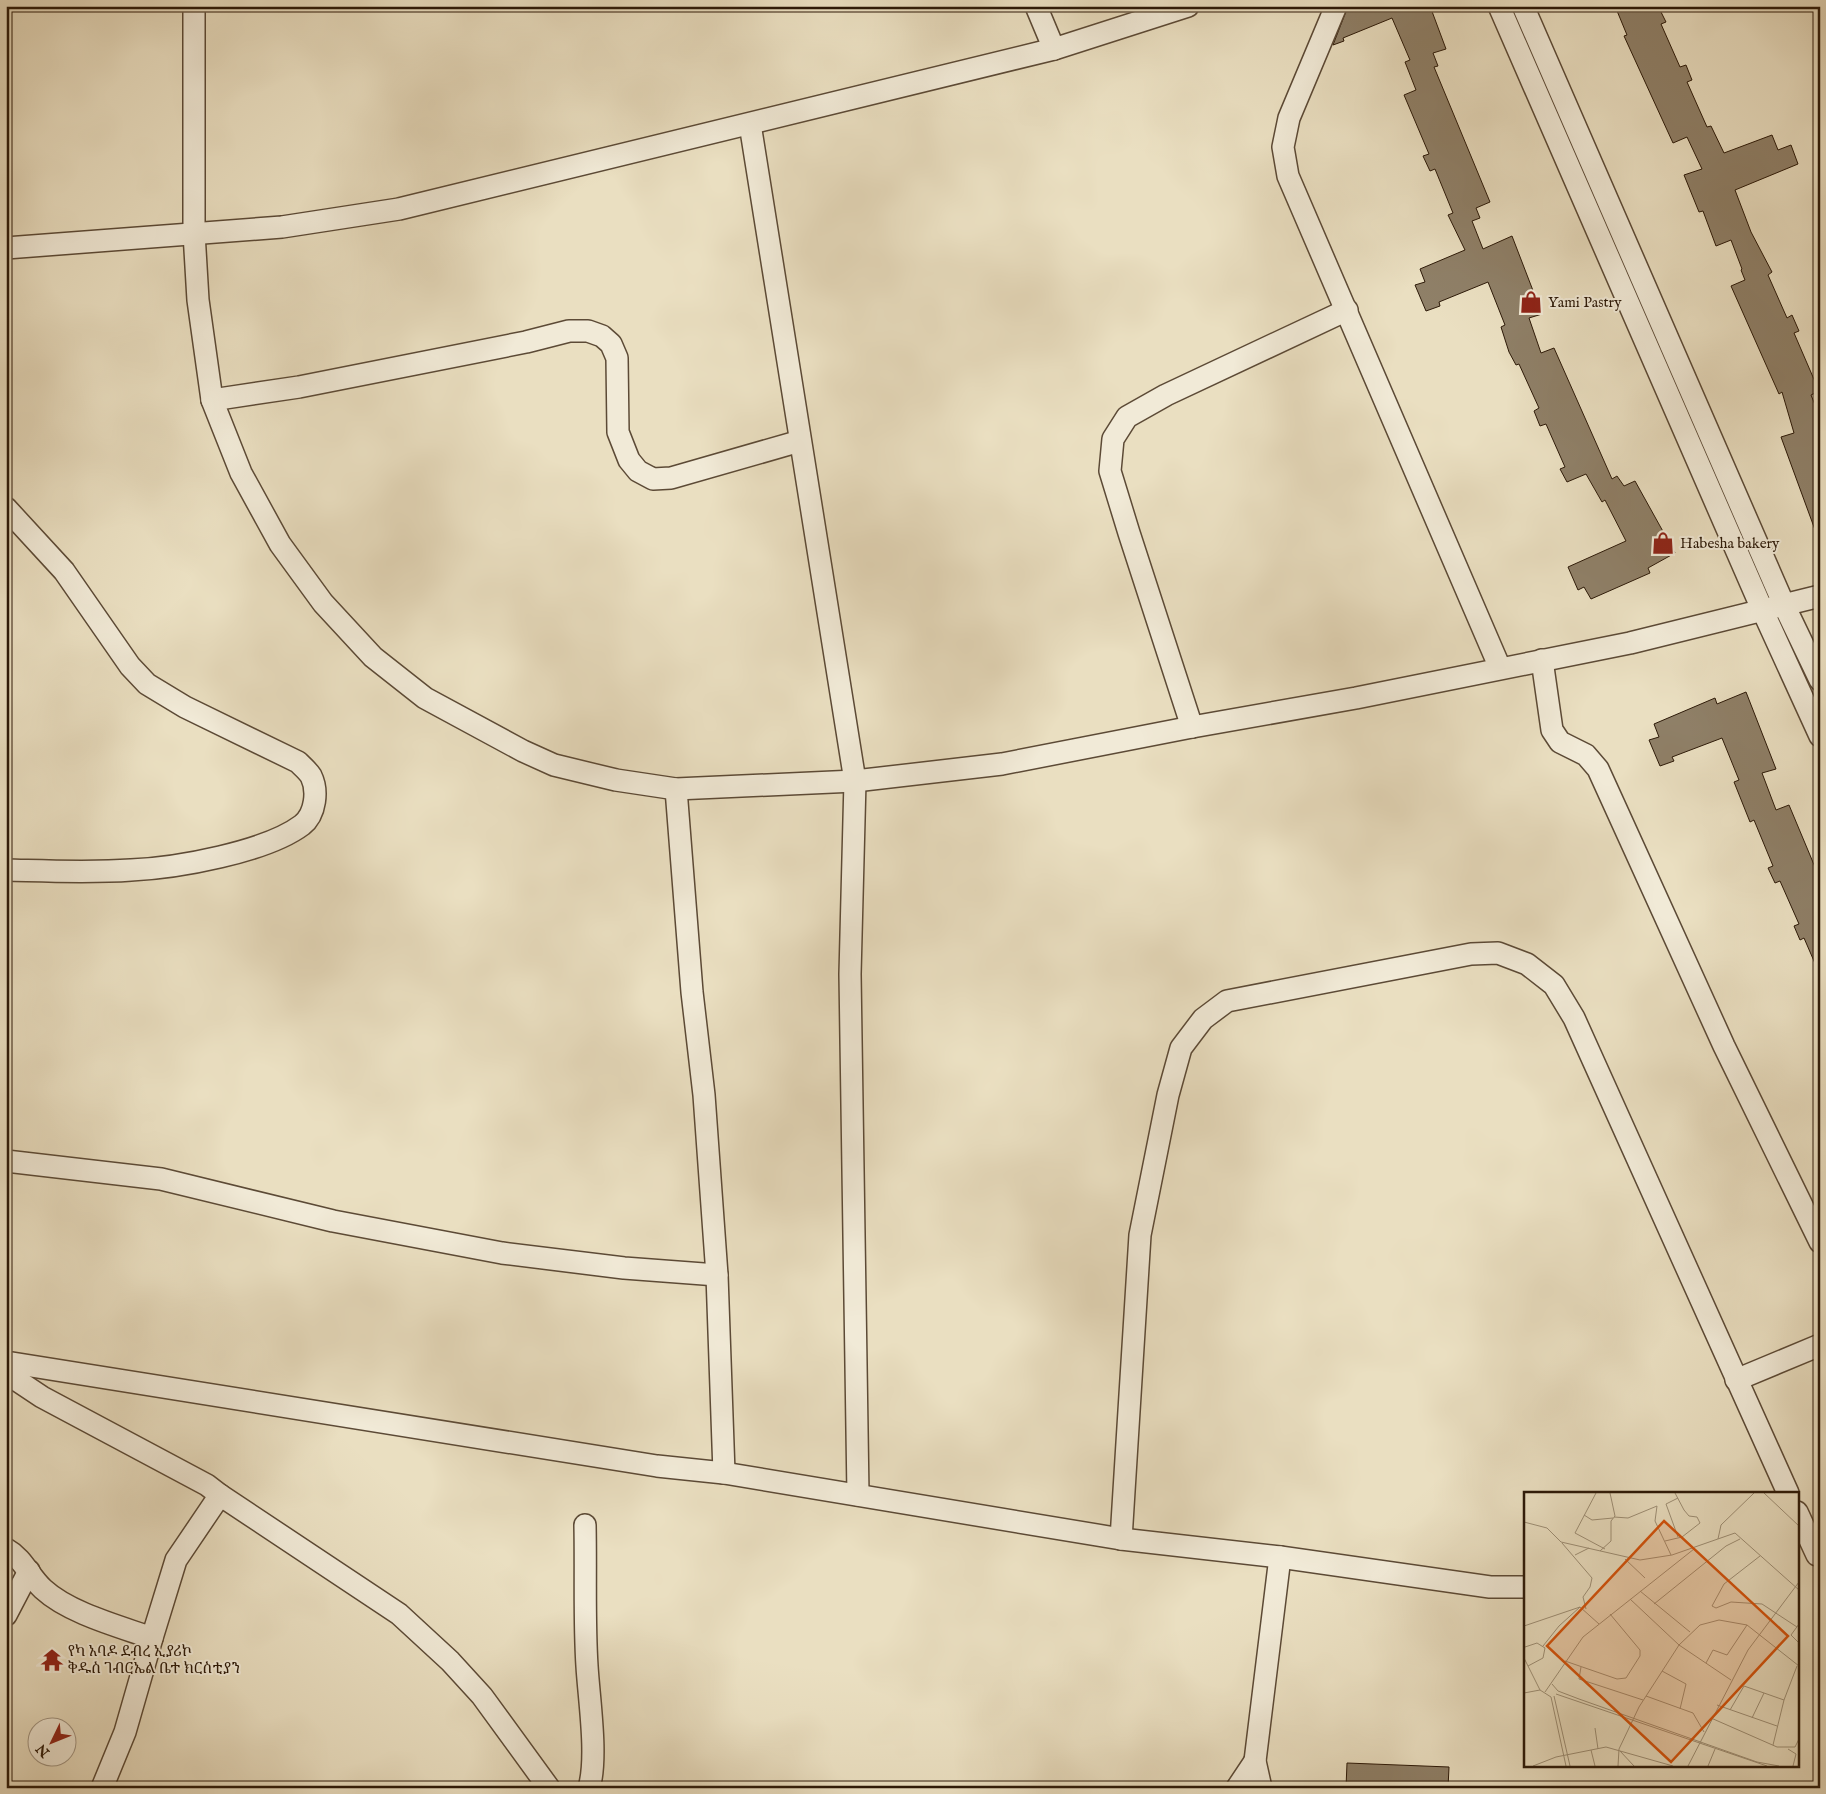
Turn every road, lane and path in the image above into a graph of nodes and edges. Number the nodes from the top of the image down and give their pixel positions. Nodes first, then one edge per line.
1 (194, 6) edge
2 (1036, 6) edge
3 (1188, 6) edge
4 (1336, 6) edge
5 (1499, 6) edge
6 (1523, 6) edge
7 (1054, 49) junction
8 (750, 124) junction
9 (194, 233) junction
10 (6, 248) edge
11 (1347, 310) junction
12 (212, 400) junction
13 (800, 442) junction
14 (6, 508) edge
15 (1820, 596) edge
16 (1784, 605) junction
17 (1762, 609) junction
18 (1542, 660) junction
19 (1500, 668) junction
20 (1820, 680) edge
21 (1192, 726) junction
22 (1820, 736) edge
23 (855, 780) junction
24 (676, 789) junction
25 (6, 870) edge
26 (6, 1161) edge
27 (1820, 1242) edge
28 (718, 1275) junction
29 (1820, 1345) edge
30 (6, 1362) edge
31 (6, 1373) edge
32 (1736, 1380) junction
33 (724, 1473) junction
34 (1788, 1492) edge
35 (220, 1495) junction
36 (858, 1495) junction
37 (1798, 1515) edge
38 (585, 1526) dead end
39 (1122, 1538) junction
40 (6, 1549) edge
41 (1811, 1556) edge
42 (1280, 1558) junction
43 (29, 1571) junction
44 (1524, 1587) edge
45 (6, 1615) edge
46 (152, 1638) junction
47 (1255, 1761) junction
48 (102, 1788) edge
49 (549, 1788) edge
50 (589, 1788) edge
51 (1238, 1788) edge
52 (1261, 1788) edge

1 - 9 street
2 - 7 street
3 - 7 street
4 - 11 street
5 - 17 street
6 - 16 street
7 - 8 street
8 - 9 street
8 - 13 street
9 - 10 street
9 - 12 street
11 - 19 street
11 - 21 street
12 - 13 street
12 - 24 street
13 - 23 street
14 - 25 street
15 - 16 street
16 - 17 street
16 - 20 street
17 - 18 street
17 - 22 street
18 - 19 street
18 - 27 street
19 - 21 street
21 - 23 street
23 - 24 street
23 - 36 street
24 - 28 street
26 - 28 street
28 - 33 street
29 - 32 street
30 - 33 street
31 - 35 street
32 - 34 street
32 - 39 street
33 - 36 street
35 - 46 street
35 - 49 street
36 - 39 street
37 - 41 street
38 - 50 street
39 - 42 street
40 - 43 street
42 - 44 street
42 - 47 street
43 - 45 street
43 - 46 street
46 - 48 street
47 - 51 street
47 - 52 street

